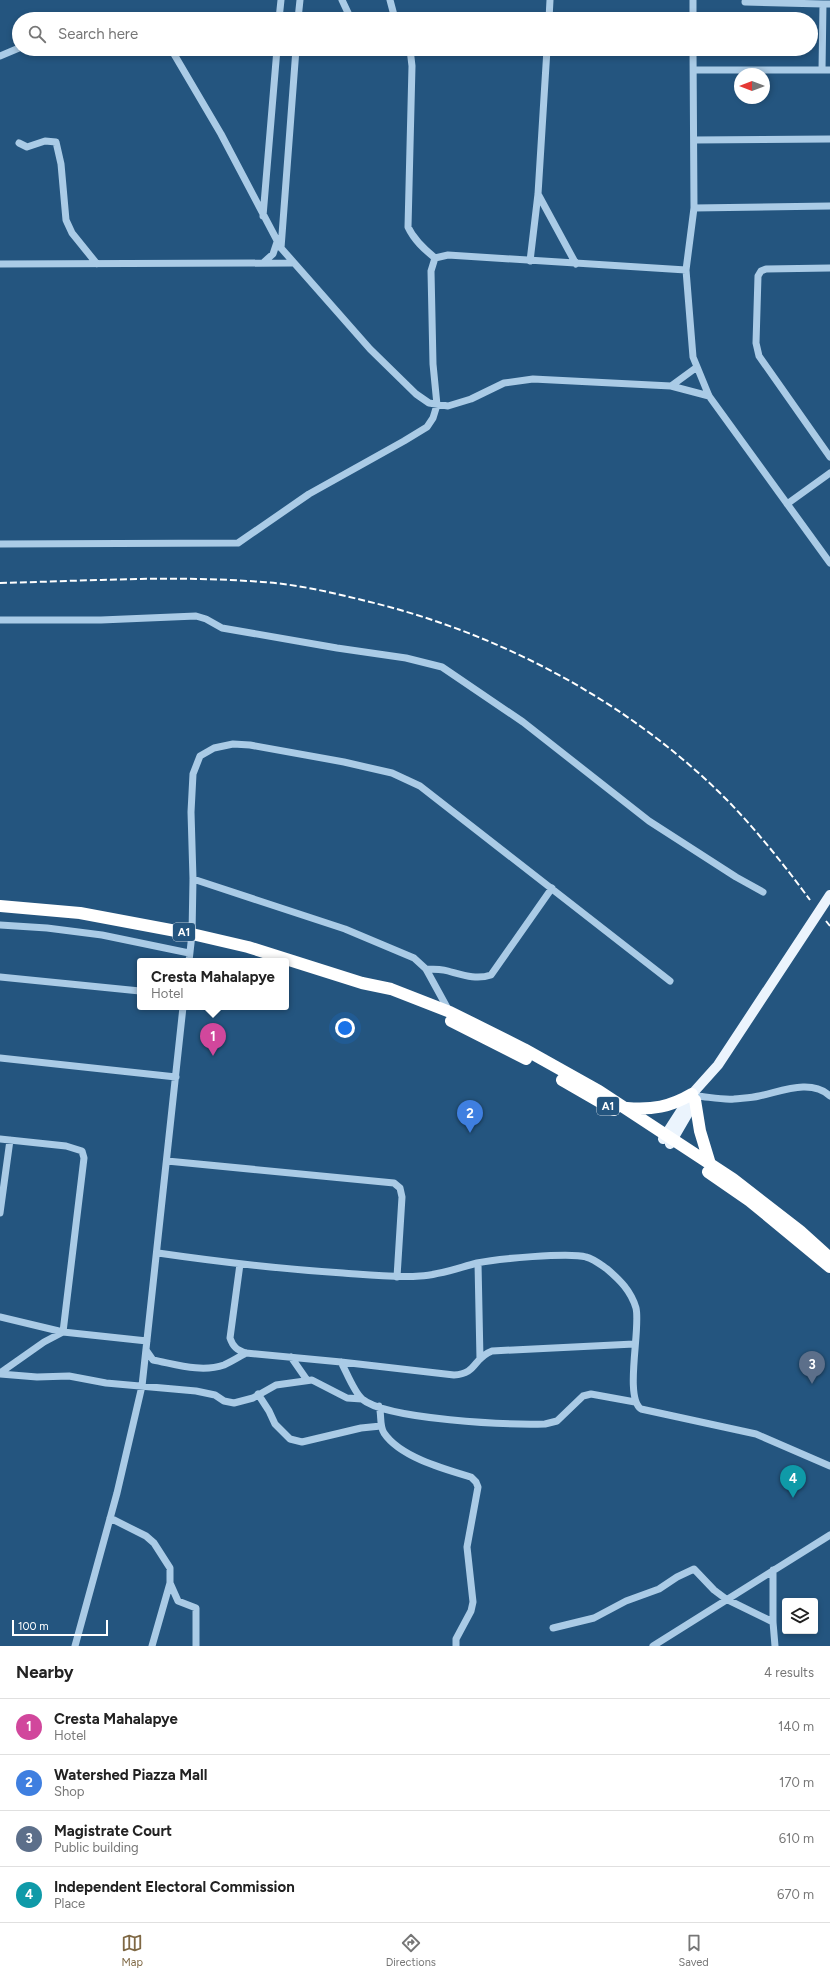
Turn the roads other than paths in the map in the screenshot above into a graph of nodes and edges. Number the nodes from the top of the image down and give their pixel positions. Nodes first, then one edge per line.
1 (281, 0) edge
2 (300, 0) edge
3 (342, 0) edge
4 (390, 0) edge
5 (550, 0) edge
6 (693, 0) edge
7 (745, 2) dead end
8 (826, 4) edge
9 (280, 12) edge
10 (299, 12) edge
11 (348, 12) edge
12 (393, 12) edge
13 (549, 12) edge
14 (693, 12) edge
15 (12, 51) edge
16 (0, 56) edge
17 (175, 56) edge
18 (276, 56) edge
19 (295, 56) edge
20 (411, 56) edge
21 (547, 56) edge
22 (693, 56) edge
23 (694, 70) junction
24 (822, 70) junction
25 (830, 70) edge
26 (830, 139) edge
27 (694, 140) junction
28 (19, 142) dead end
29 (538, 194) junction
30 (830, 206) edge
31 (694, 208) junction
32 (263, 217) junction
33 (279, 245) junction
34 (435, 258) junction
35 (530, 261) junction
36 (264, 262) junction
37 (292, 263) junction
38 (0, 264) edge
39 (98, 264) junction
40 (576, 264) junction
41 (830, 268) edge
42 (686, 270) junction
43 (697, 367) junction
44 (671, 386) junction
45 (709, 396) junction
46 (437, 405) junction
47 (830, 457) edge
48 (830, 473) edge
49 (787, 504) junction
50 (0, 544) edge
51 (830, 563) edge
52 (0, 620) edge
53 (193, 879) junction
54 (552, 888) junction
55 (763, 892) dead end
56 (830, 895) edge
57 (0, 906) edge
58 (0, 925) edge
59 (192, 934) junction
60 (190, 953) junction
61 (189, 958) edge
62 (283, 958) edge
63 (289, 960) edge
64 (426, 969) junction
65 (0, 977) edge
66 (670, 981) dead end
67 (137, 991) edge
68 (184, 1010) edge
69 (452, 1017) junction
70 (0, 1058) edge
71 (176, 1077) junction
72 (830, 1096) edge
73 (695, 1097) junction
74 (624, 1107) junction
75 (0, 1139) edge
76 (668, 1139) junction
77 (10, 1140) junction
78 (167, 1161) junction
79 (710, 1164) junction
80 (0, 1213) edge
81 (158, 1253) junction
82 (830, 1258) edge
83 (478, 1263) junction
84 (240, 1264) junction
85 (830, 1267) edge
86 (397, 1277) junction
87 (0, 1317) edge
88 (63, 1332) junction
89 (147, 1341) junction
90 (634, 1344) junction
91 (146, 1350) junction
92 (246, 1353) junction
93 (291, 1357) junction
94 (480, 1359) junction
95 (341, 1362) junction
96 (0, 1373) edge
97 (307, 1380) junction
98 (142, 1386) junction
99 (258, 1394) junction
100 (362, 1399) junction
101 (635, 1402) junction
102 (379, 1406) junction
103 (381, 1426) junction
104 (830, 1466) edge
105 (110, 1518) junction
106 (830, 1535) edge
107 (773, 1570) junction
108 (170, 1583) junction
109 (726, 1599) junction
110 (773, 1622) junction
111 (553, 1628) dead end
112 (75, 1646) edge
113 (152, 1646) edge
114 (196, 1646) edge
115 (456, 1646) edge
116 (653, 1646) edge
117 (775, 1646) edge

1 - 9 street
2 - 10 street
3 - 11 street
4 - 12 street
5 - 13 street
6 - 14 street
7 - 8 street
8 - 24 street
15 - 16 street
17 - 32 street
18 - 32 street
19 - 33 street
20 - 34 street
21 - 29 street
22 - 23 street
23 - 24 street
23 - 27 street
24 - 25 street
26 - 27 street
27 - 31 street
28 - 39 street
29 - 35 street
29 - 40 street
30 - 31 street
31 - 42 street
32 - 33 street
33 - 36 street
33 - 37 street
34 - 35 street
34 - 46 street
35 - 40 street
36 - 37 street
36 - 39 street
37 - 46 street
38 - 39 street
40 - 42 street
41 - 47 street
42 - 43 street
43 - 44 street
43 - 45 street
44 - 45 street
44 - 46 street
45 - 49 street
46 - 50 street
48 - 49 street
49 - 51 street
52 - 55 street
53 - 54 street
53 - 59 street
53 - 64 street
54 - 64 street
54 - 66 street
56 - 73 main road
57 - 59 highway, A1
58 - 60 street
59 - 60 street
59 - 62 highway, A1
60 - 61 street
63 - 69 highway, A1
64 - 69 street
65 - 67 street
68 - 71 street
69 - 74 highway, A1
69 - 76 highway, A1
70 - 71 street
71 - 78 street
72 - 73 street
73 - 74 highway
73 - 76 main road
73 - 79 highway
74 - 76 highway, A1
75 - 77 street
76 - 79 highway, A1
76 - 85 highway, A1
77 - 80 street
77 - 88 street
78 - 81 street
78 - 86 street
79 - 82 highway, A1
81 - 84 street
81 - 89 street
83 - 86 street
83 - 90 street
83 - 94 street
84 - 86 street
84 - 92 street
87 - 88 street
88 - 89 street
88 - 96 street
89 - 91 street
90 - 94 street
90 - 101 street
91 - 92 street
91 - 98 street
92 - 93 street
93 - 95 street
93 - 97 street
94 - 95 street
95 - 100 street
96 - 98 street
97 - 99 street
97 - 100 street
98 - 99 street
98 - 105 street
99 - 103 street
100 - 102 street
101 - 102 street
101 - 104 street
102 - 103 street
103 - 115 street
105 - 108 street
105 - 112 street
106 - 107 street
107 - 109 street
107 - 110 street
108 - 113 street
108 - 114 street
109 - 110 street
109 - 111 street
109 - 116 street
110 - 117 street

